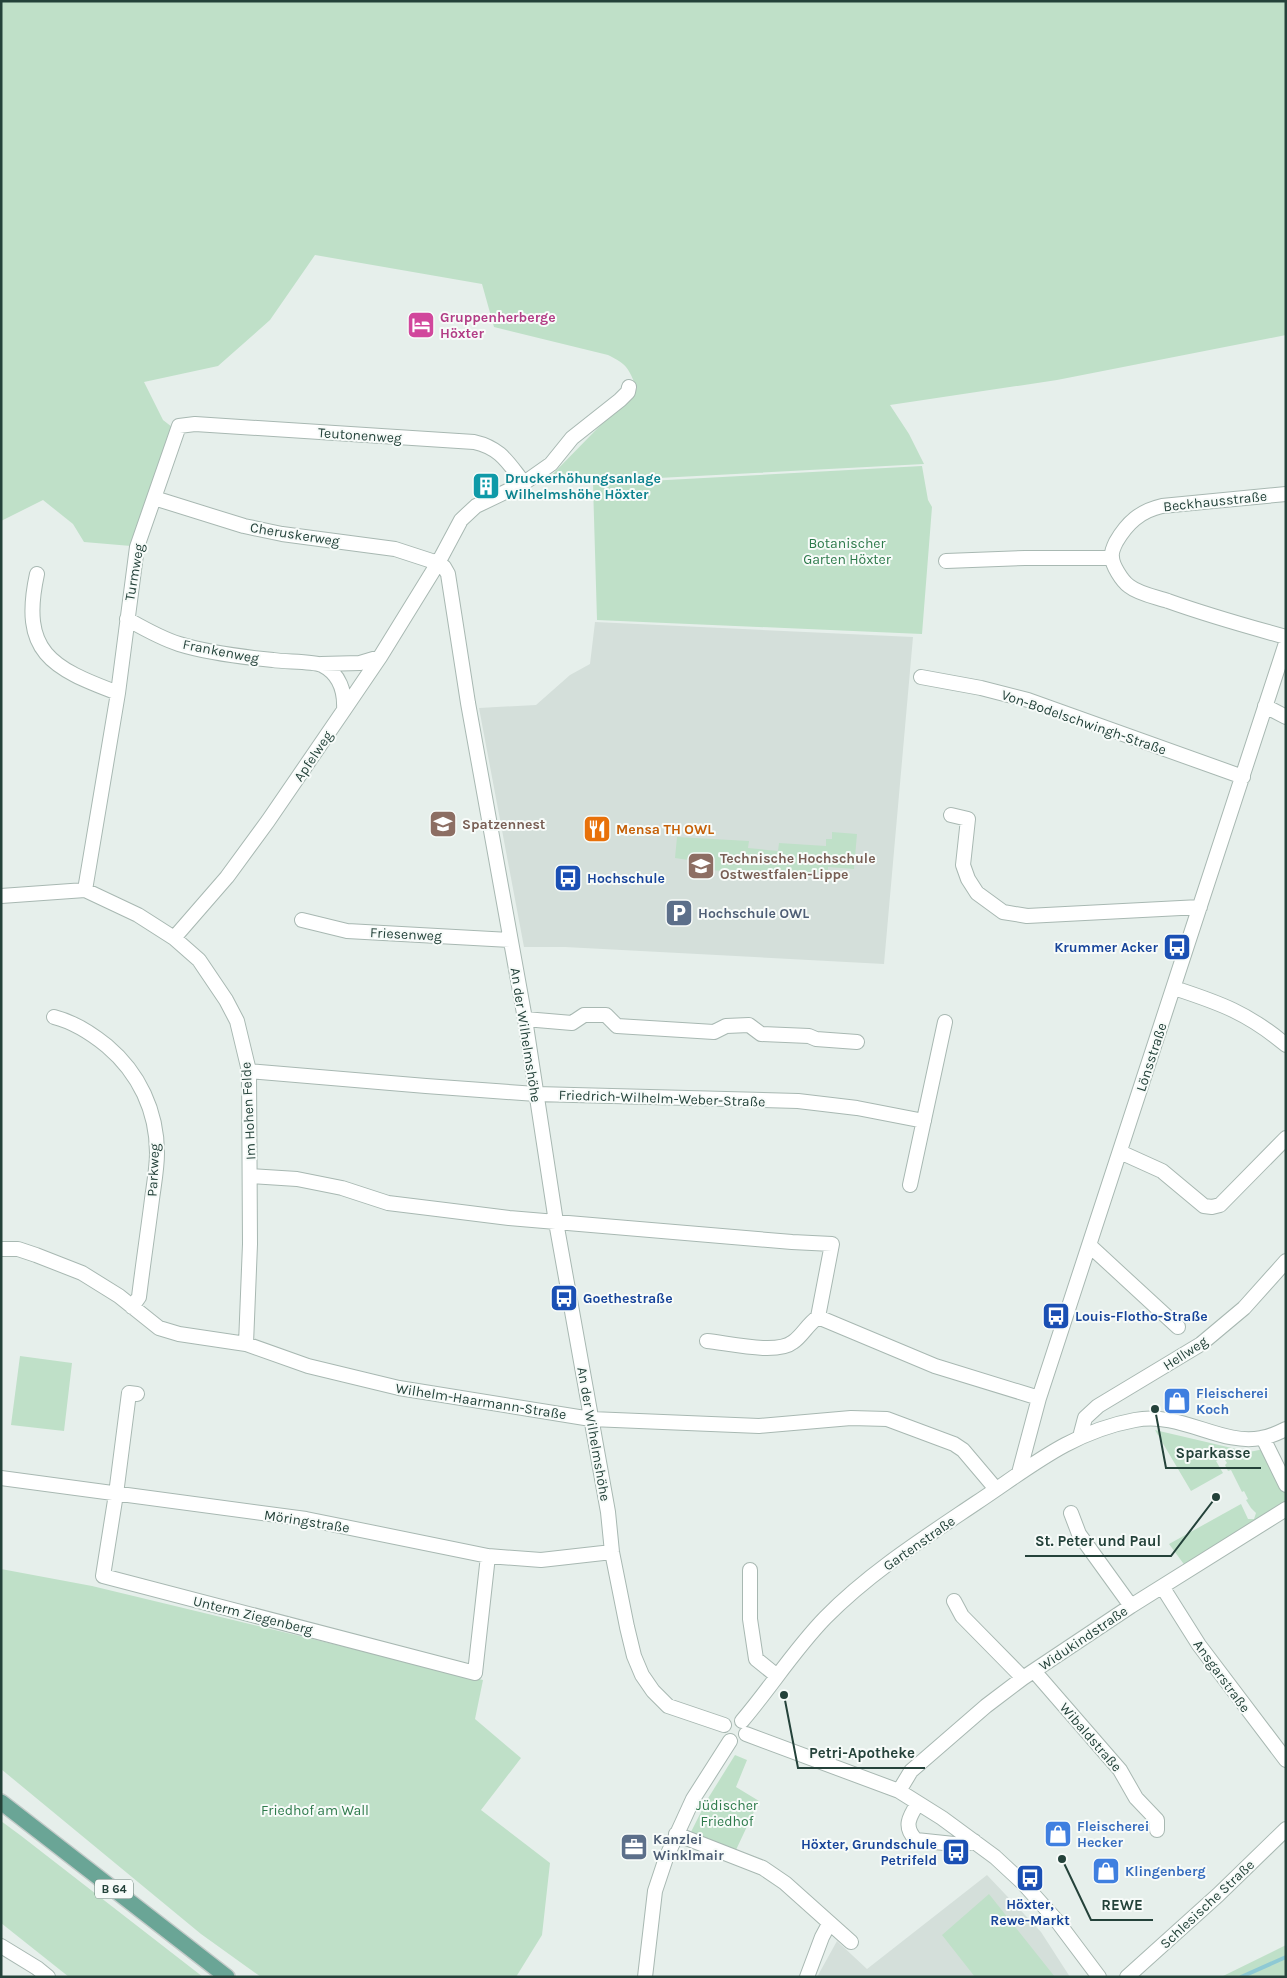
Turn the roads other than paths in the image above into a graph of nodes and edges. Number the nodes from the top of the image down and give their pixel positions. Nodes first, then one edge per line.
1 (629, 387) dead end
2 (179, 426) joint
3 (524, 483) junction
4 (1286, 494) edge
5 (154, 498) junction
6 (1111, 558) junction
7 (946, 561) dead end
8 (438, 563) junction
9 (37, 574) dead end
10 (126, 619) junction
11 (1286, 637) edge
12 (1286, 643) edge
13 (380, 656) junction
14 (321, 664) junction
15 (921, 677) dead end
16 (118, 693) junction
17 (1265, 706) junction
18 (344, 710) junction
19 (1286, 717) edge
20 (1243, 777) junction
21 (950, 815) dead end
22 (85, 890) junction
23 (1, 896) edge
24 (1200, 907) junction
25 (302, 920) dead end
26 (174, 938) junction
27 (510, 940) junction
28 (1174, 988) junction
29 (54, 1017) dead end
30 (525, 1019) junction
31 (944, 1022) dead end
32 (857, 1042) dead end
33 (1286, 1045) edge
34 (249, 1071) junction
35 (536, 1094) junction
36 (924, 1121) junction
37 (1286, 1138) edge
38 (1120, 1152) junction
39 (251, 1176) junction
40 (910, 1185) dead end
41 (556, 1222) junction
42 (1089, 1245) junction
43 (1, 1249) edge
44 (1286, 1261) edge
45 (132, 1306) junction
46 (818, 1317) junction
47 (1178, 1327) dead end
48 (707, 1341) dead end
49 (246, 1344) junction
50 (137, 1394) dead end
51 (1039, 1398) junction
52 (591, 1419) junction
53 (1286, 1429) edge
54 (1082, 1435) junction
55 (1263, 1438) junction
56 (1019, 1472) junction
57 (1, 1478) edge
58 (1286, 1485) edge
59 (996, 1490) junction
60 (116, 1494) junction
61 (1286, 1509) edge
62 (1071, 1513) dead end
63 (612, 1552) junction
64 (488, 1556) junction
65 (750, 1570) dead end
66 (1162, 1588) junction
67 (954, 1600) dead end
68 (1131, 1606) junction
69 (1028, 1675) junction
70 (777, 1676) junction
71 (724, 1725) junction
72 (744, 1727) junction
73 (730, 1741) junction
74 (1286, 1760) edge
75 (899, 1791) junction
76 (1, 1802) edge
77 (918, 1803) junction
78 (1286, 1829) edge
79 (1156, 1830) dead end
80 (676, 1834) junction
81 (974, 1842) junction
82 (829, 1924) junction
83 (851, 1942) dead end
84 (1, 1946) edge
85 (36, 1972) edge
86 (48, 1977) edge
87 (227, 1977) edge
88 (646, 1977) edge
89 (807, 1977) edge
90 (1099, 1977) edge
91 (1127, 1977) edge

1 - 3 street
2 - 3 street, Teutonenweg
2 - 5 street, Turmweg
3 - 8 street
4 - 6 street, Beckhausstraße
5 - 8 street, Cheruskerweg
5 - 10 street, Turmweg
6 - 7 street
6 - 11 street
8 - 13 street, Apfelweg
8 - 27 street, An der Wilhelmshöhe
9 - 16 street
10 - 14 street, Frankenweg
10 - 16 street, Turmweg
12 - 17 street, Lönsstraße
13 - 14 street, Frankenweg
13 - 18 street, Apfelweg
14 - 18 street
15 - 20 street, Von-Bodelschwingh-Straße
16 - 22 street, Turmweg
17 - 19 street
17 - 20 street, Lönsstraße
18 - 26 street, Apfelweg
20 - 24 street, Lönsstraße
21 - 24 street
22 - 23 street, Im Hohen Felde
22 - 26 street, Im Hohen Felde
24 - 28 street, Lönsstraße
25 - 27 street, Friesenweg
26 - 34 street, Im Hohen Felde
27 - 30 street, An der Wilhelmshöhe
28 - 33 street
28 - 38 street, Lönsstraße
29 - 45 street, Parkweg
30 - 32 street
30 - 35 street, An der Wilhelmshöhe
31 - 36 street
34 - 35 street, Friedrich-Wilhelm-Weber-Straße
34 - 39 street, Im Hohen Felde
35 - 36 street, Friedrich-Wilhelm-Weber-Straße
35 - 41 street, An der Wilhelmshöhe
36 - 40 street
37 - 38 street
38 - 42 street, Lönsstraße
39 - 41 street
39 - 49 street, Im Hohen Felde
41 - 46 street
41 - 52 street, An der Wilhelmshöhe
42 - 47 street
42 - 51 street, Lönsstraße
43 - 45 street, Wilhelm-Haarmann-Straße
44 - 54 street, Hellweg
45 - 49 street, Wilhelm-Haarmann-Straße
46 - 48 street
46 - 51 street
49 - 52 street, Wilhelm-Haarmann-Straße
50 - 60 street, Unterm Ziegenberg
51 - 56 street, Lönsstraße
52 - 59 street, Wilhelm-Haarmann-Straße
52 - 63 street, An der Wilhelmshöhe
53 - 55 street, Gartenstraße
54 - 55 street, Gartenstraße
54 - 56 street, Gartenstraße
55 - 58 street
56 - 59 street, Gartenstraße
57 - 60 street, Möringstraße
59 - 70 street, Gartenstraße
60 - 64 street, Möringstraße
60 - 64 street, Unterm Ziegenberg
61 - 66 street, Widukindstraße
62 - 68 street
63 - 64 street, Möringstraße
63 - 71 street, An der Wilhelmshöhe
65 - 70 street
66 - 68 street, Widukindstraße
66 - 74 street, Ansgarstraße
67 - 69 street, Wibaldstraße
68 - 69 street, Widukindstraße
69 - 75 street, Widukindstraße
69 - 79 street, Wibaldstraße
70 - 72 street, Gartenstraße
71 - 72 street
71 - 73 street
72 - 73 street
72 - 75 street
73 - 80 street
75 - 77 street
76 - 87 main road, B 64
77 - 81 street
77 - 81 street
78 - 91 street, Schlesische Straße
80 - 82 street
80 - 88 street
81 - 90 street
82 - 83 street
82 - 89 street
84 - 85 street
85 - 86 street

